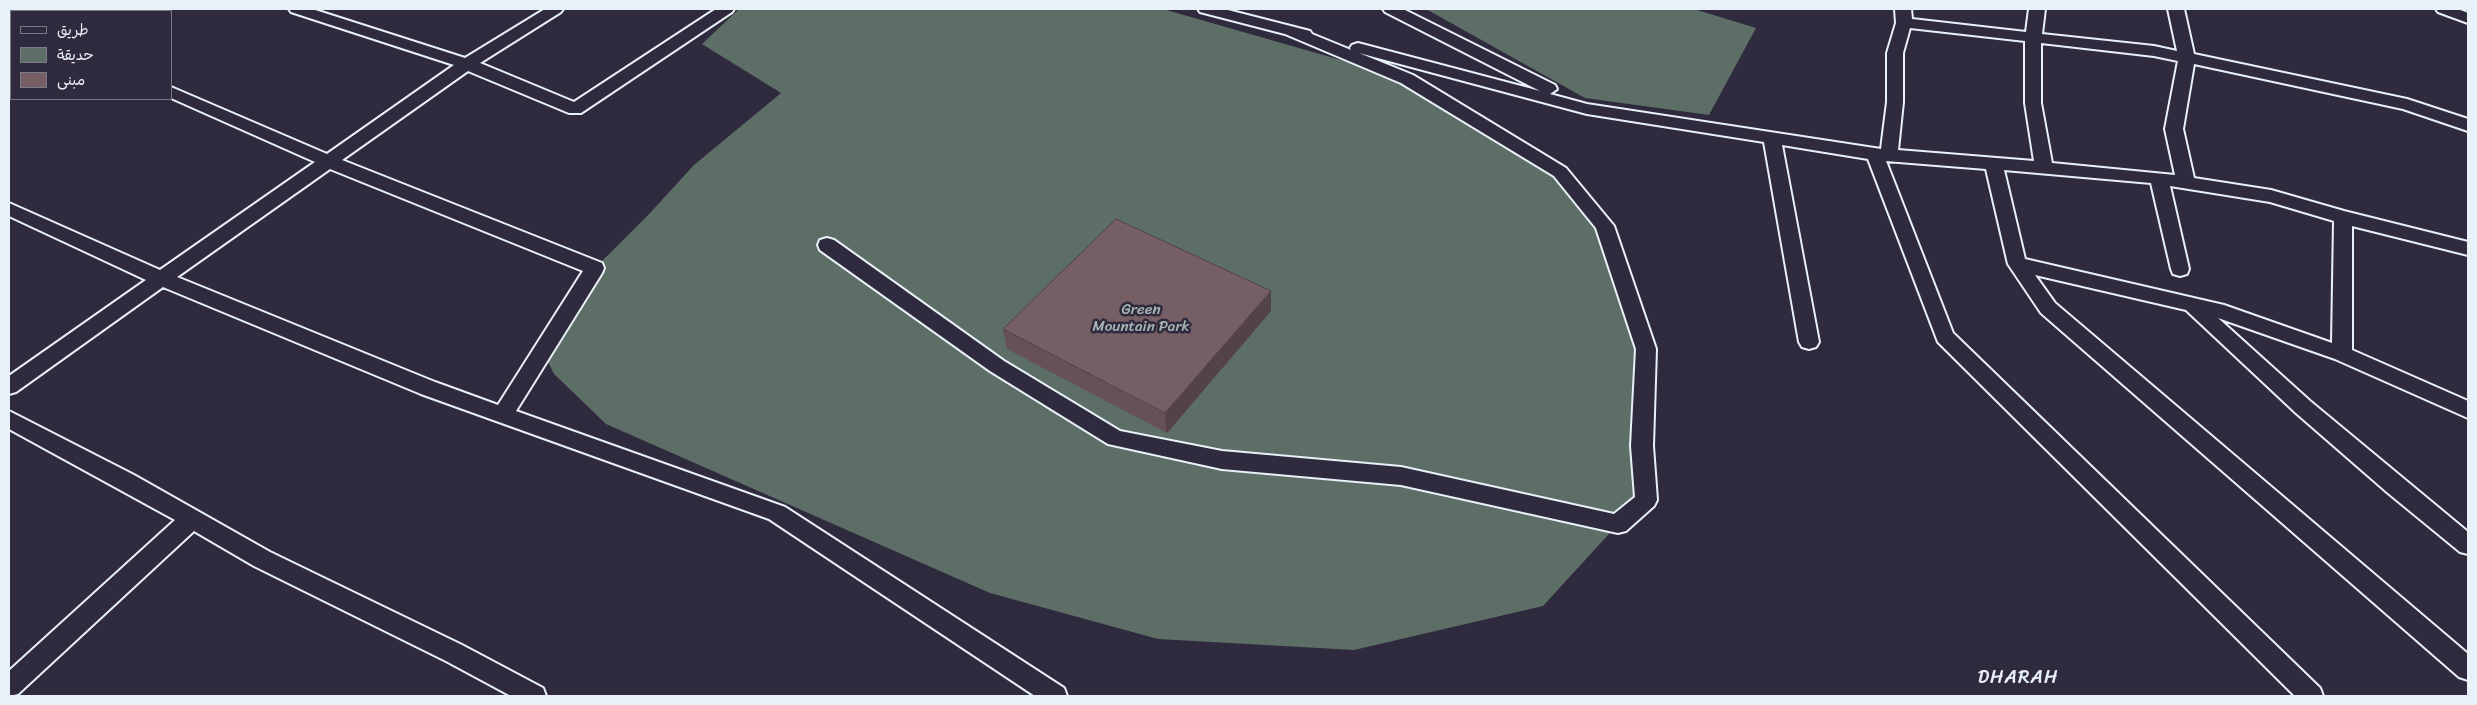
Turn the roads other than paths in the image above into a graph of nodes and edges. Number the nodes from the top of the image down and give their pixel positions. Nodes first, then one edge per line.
1 (297, 9) edge
2 (554, 9) edge
3 (726, 9) edge
4 (1206, 9) edge
5 (1391, 9) edge
6 (2036, 9) edge
7 (2176, 9) edge
8 (2444, 9) edge
9 (1904, 16) edge
10 (2468, 18) edge
11 (1291, 31) junction
12 (2033, 38) junction
13 (2187, 58) junction
14 (467, 64) junction
15 (172, 92) edge
16 (1587, 109) junction
17 (2468, 125) edge
18 (1772, 138) junction
19 (1882, 154) junction
20 (327, 161) junction
21 (1994, 164) junction
22 (2044, 168) junction
23 (2159, 178) junction
24 (2186, 183) junction
25 (9, 209) edge
26 (2343, 217) junction
27 (827, 245) dead end
28 (2468, 248) edge
29 (2017, 264) junction
30 (2180, 269) dead end
31 (162, 279) junction
32 (2191, 304) junction
33 (1809, 342) dead end
34 (2342, 354) junction
35 (9, 386) edge
36 (2468, 410) edge
37 (502, 415) junction
38 (9, 419) edge
39 (192, 519) junction
40 (2468, 545) edge
41 (2468, 669) edge
42 (9, 686) edge
43 (534, 696) edge
44 (1054, 696) edge
45 (2311, 696) edge

1 - 14 street
2 - 14 street
3 - 14 street
4 - 11 street
5 - 16 street
6 - 12 street
7 - 13 street
8 - 10 street
9 - 12 street
9 - 19 street
11 - 16 street
11 - 27 street
12 - 13 street
12 - 22 street
13 - 17 street
13 - 24 street
14 - 20 street
15 - 20 street
16 - 18 street
18 - 19 street
18 - 33 street
19 - 21 street
19 - 45 street
20 - 31 street
20 - 37 street
21 - 22 street
21 - 29 street
22 - 23 street
23 - 24 street
23 - 30 street
24 - 26 street
25 - 31 street
26 - 28 street
26 - 34 street
29 - 32 street
29 - 41 street
31 - 35 street
31 - 37 street
32 - 34 street
32 - 40 street
34 - 36 street
37 - 44 street
38 - 39 street
39 - 42 street
39 - 43 street

